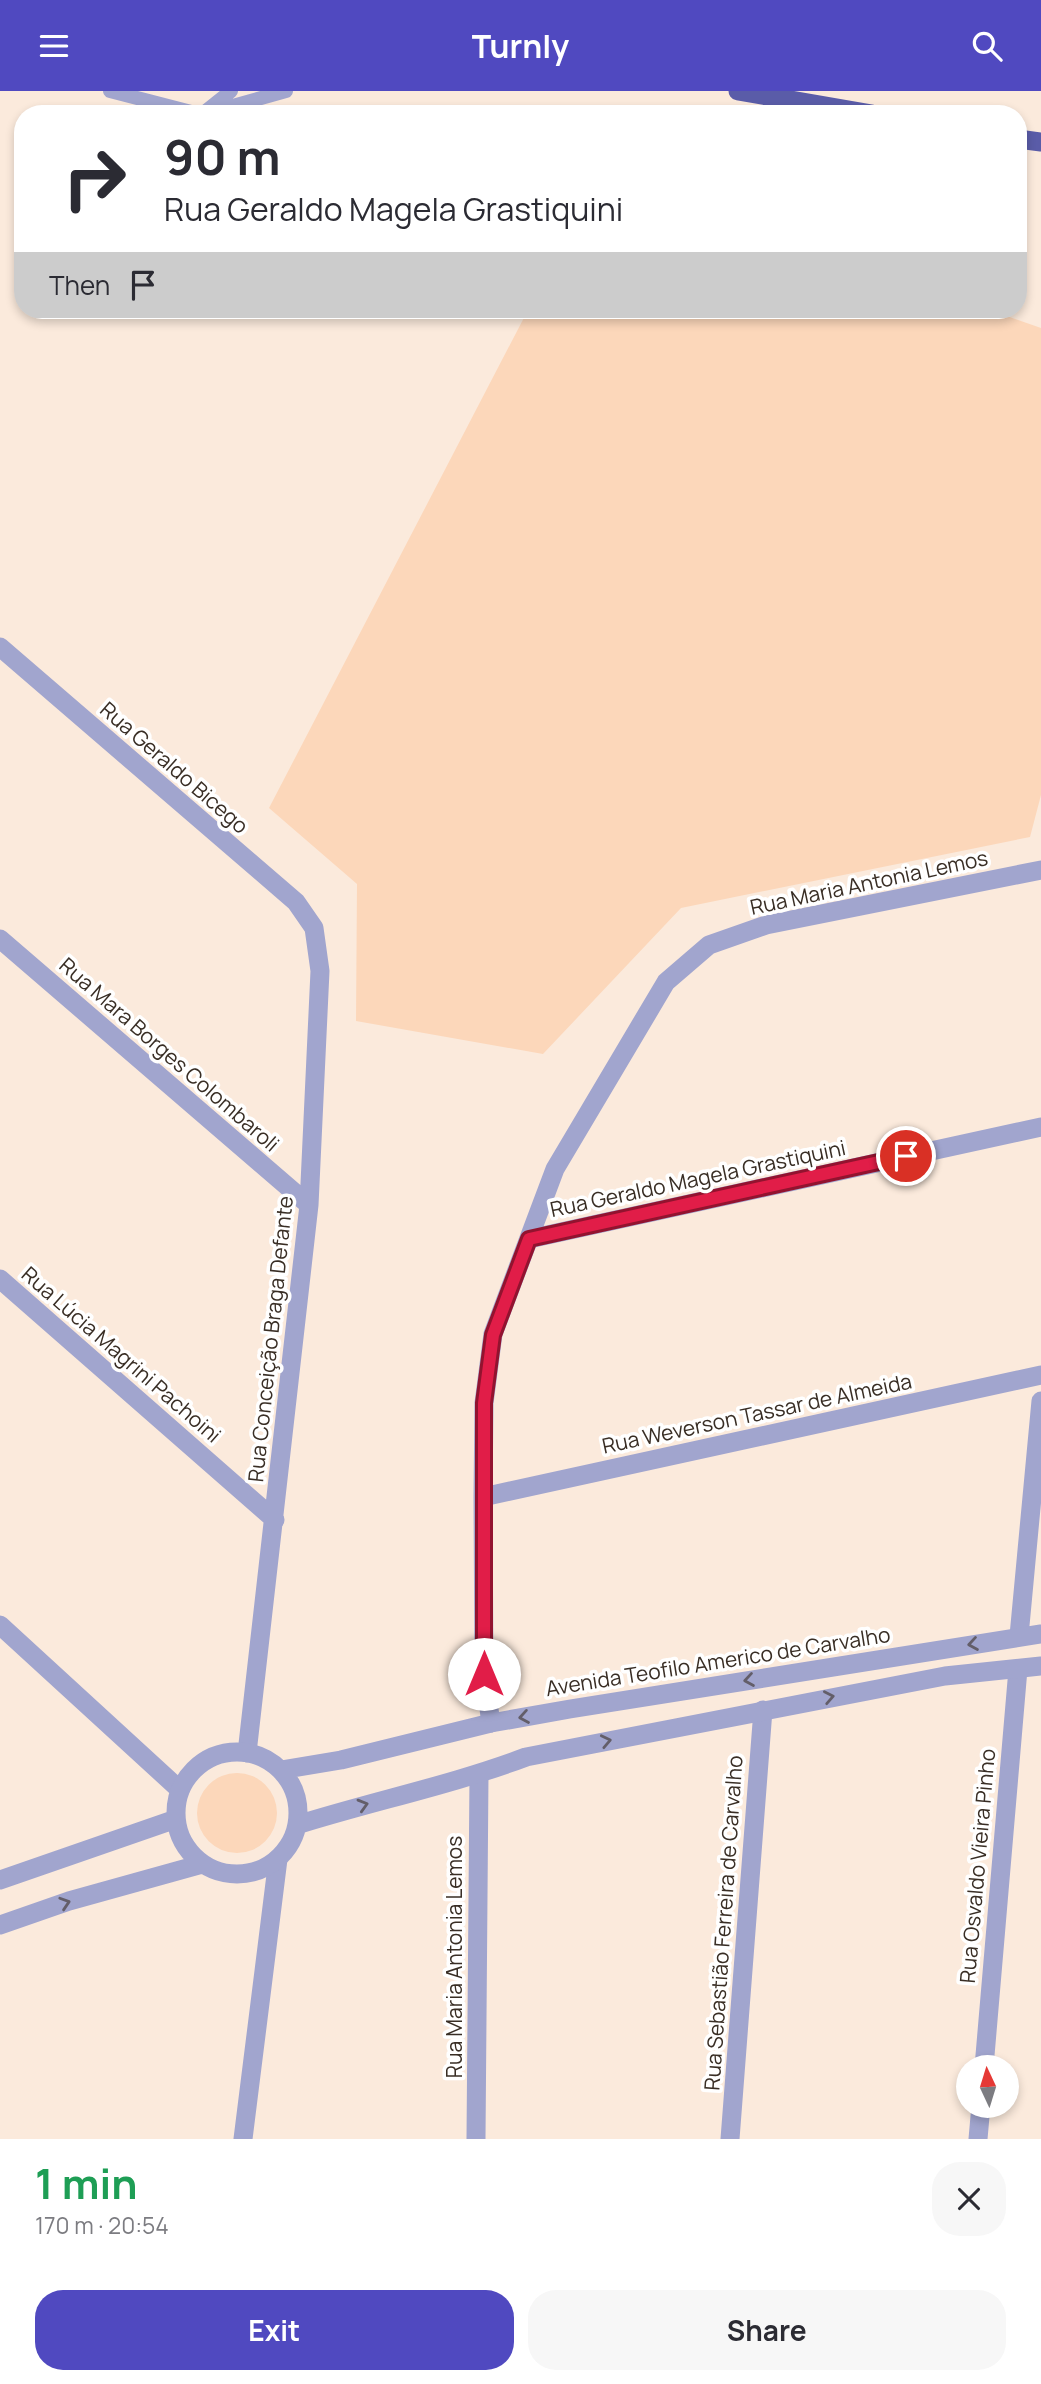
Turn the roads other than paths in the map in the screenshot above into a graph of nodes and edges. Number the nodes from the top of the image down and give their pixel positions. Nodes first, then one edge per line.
1 (110, 91) edge
2 (231, 91) edge
3 (286, 91) edge
4 (738, 91) edge
5 (166, 105) edge
6 (213, 105) edge
7 (235, 105) edge
8 (820, 105) edge
9 (0, 647) edge
10 (1041, 870) edge
11 (314, 928) joint
12 (0, 939) edge
13 (1041, 1127) edge
14 (309, 1205) junction
15 (529, 1239) junction
16 (0, 1279) edge
17 (1041, 1375) edge
18 (1041, 1401) edge
19 (483, 1497) junction
20 (275, 1520) junction
21 (0, 1625) edge
22 (1041, 1634) edge
23 (1019, 1636) junction
24 (1041, 1666) edge
25 (1018, 1669) junction
26 (763, 1710) junction
27 (491, 1723) junction
28 (247, 1753) junction
29 (281, 1770) junction
30 (479, 1775) junction
31 (180, 1790) junction
32 (176, 1819) junction
33 (298, 1825) junction
34 (278, 1859) junction
35 (202, 1864) junction
36 (0, 1880) edge
37 (0, 1925) edge
38 (985, 2055) edge
39 (980, 2118) edge
40 (243, 2139) edge
41 (476, 2139) edge
42 (730, 2139) edge
43 (978, 2139) edge

1 - 5 lane
2 - 6 lane
3 - 7 lane
4 - 8 highway
9 - 11 street, Rua Geraldo Bicego
10 - 15 street, Rua Maria Antonia Lemos
11 - 14 street, Rua Conceição Braga Defante
12 - 14 street, Rua Mara Borges Colombaroli
13 - 15 street, Rua Geraldo Magela Grastiquini
14 - 20 street, Rua Conceição Braga Defante
15 - 19 street, Rua Maria Antonia Lemos
16 - 20 street, Rua Lúcia Magrini Pachoini
17 - 19 street, Rua Weverson Tassar de Almeida
18 - 23 street
19 - 27 street, Rua Maria Antonia Lemos
20 - 28 street, Rua Conceição Braga Defante
21 - 31 street
22 - 23 street, Avenida Teofilo Americo de Carvalho
23 -> 27 street, Avenida Teofilo Americo de Carvalho
24 - 25 street
26 -> 25 street
25 - 38 street, Rua Osvaldo Vieira Pinho
30 -> 26 street
26 - 42 street, Rua Sebastião Ferreira de Carvalho
27 - 29 street, Avenida Teofilo Americo de Carvalho
28 - 29 street
28 - 31 street
29 - 33 street
33 -> 30 street
30 - 41 street, Rua Maria Antonia Lemos
31 - 32 street
32 - 35 street
32 - 36 street
33 - 34 street
34 - 35 street
34 - 40 street
37 -> 35 street
39 - 43 street

